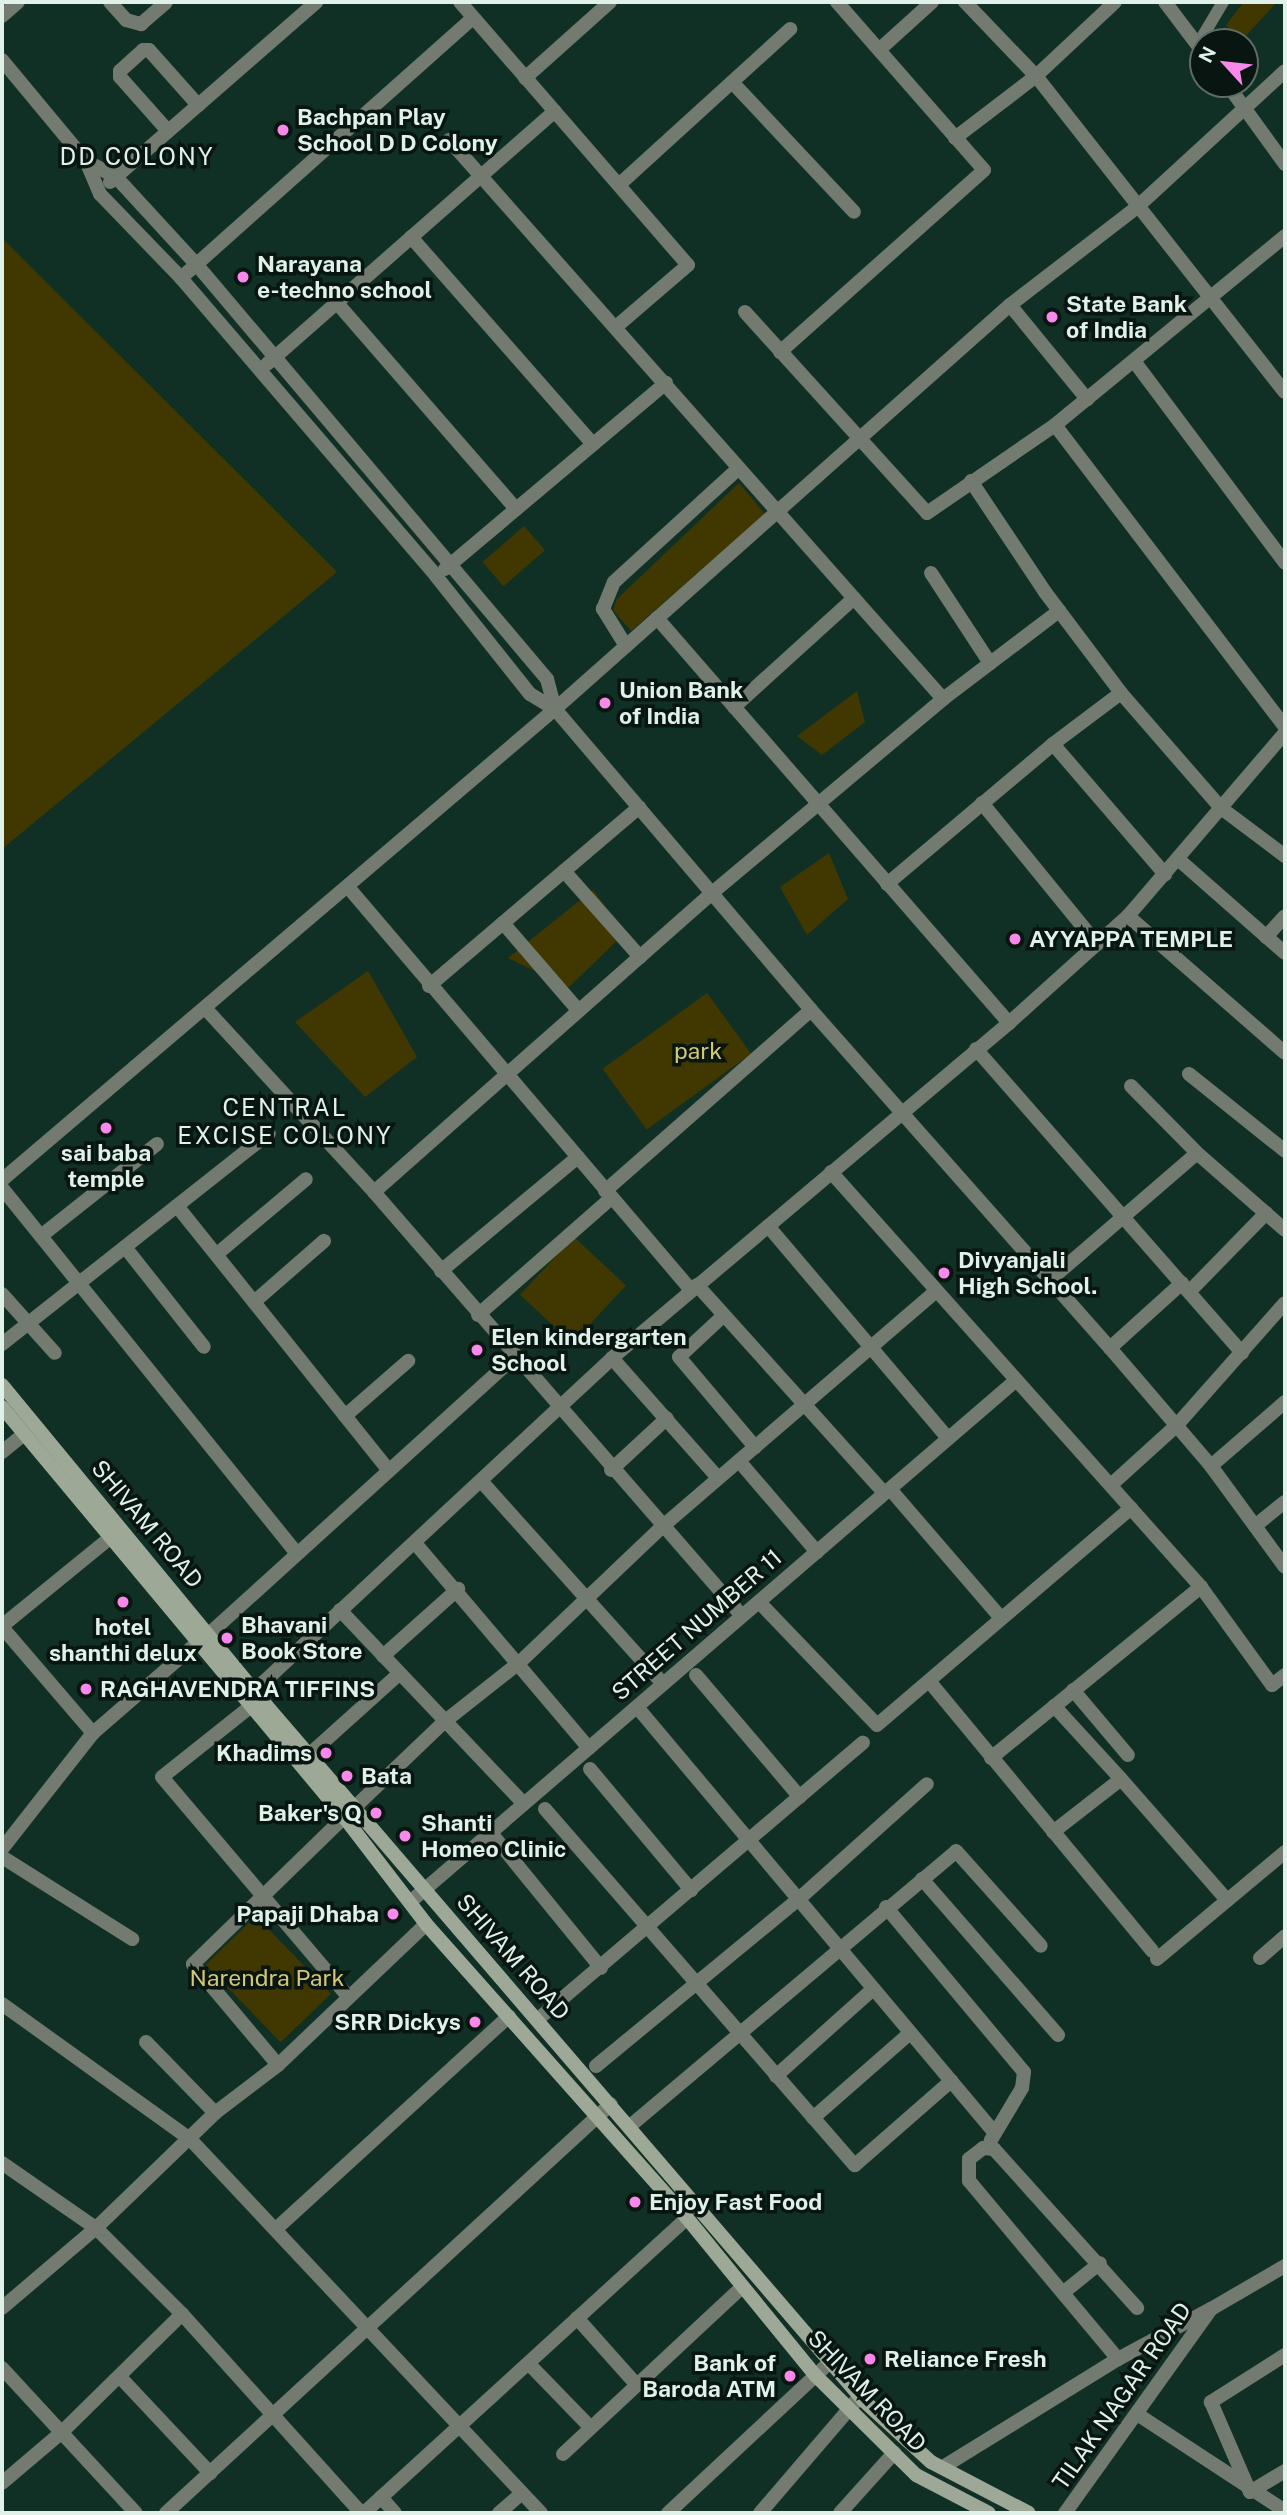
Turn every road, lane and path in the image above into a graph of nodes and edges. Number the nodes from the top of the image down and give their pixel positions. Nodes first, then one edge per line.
1 (18, 2) edge
2 (110, 2) edge
3 (166, 2) edge
4 (316, 2) edge
5 (460, 2) edge
6 (837, 2) edge
7 (932, 2) edge
8 (965, 2) edge
9 (1115, 2) edge
10 (1165, 2) edge
11 (1223, 2) edge
12 (605, 3) edge
13 (2, 16) edge
14 (473, 18) junction
15 (1210, 28) edge
16 (790, 29) dead end
17 (1189, 34) edge
18 (880, 49) junction
19 (2, 60) edge
20 (1285, 71) edge
21 (1036, 76) junction
22 (525, 78) junction
23 (732, 82) junction
24 (1237, 98) edge
25 (198, 105) junction
26 (1246, 110) junction
27 (555, 111) junction
28 (169, 131) junction
29 (955, 138) junction
30 (449, 140) dead end
31 (86, 161) junction
32 (1285, 164) edge
33 (481, 176) junction
34 (116, 177) junction
35 (621, 184) junction
36 (100, 194) junction
37 (1136, 208) junction
38 (855, 212) dead end
39 (1285, 236) edge
40 (411, 237) junction
41 (197, 265) junction
42 (181, 278) junction
43 (1211, 298) junction
44 (337, 303) junction
45 (1010, 305) junction
46 (745, 312) dead end
47 (617, 326) junction
48 (780, 352) junction
49 (274, 358) junction
50 (1134, 361) junction
51 (259, 371) junction
52 (666, 383) junction
53 (1285, 392) edge
54 (1087, 398) junction
55 (1055, 425) junction
56 (859, 440) junction
57 (593, 444) junction
58 (740, 468) junction
59 (971, 481) junction
60 (516, 509) junction
61 (778, 513) junction
62 (1285, 563) edge
63 (450, 565) junction
64 (931, 573) dead end
65 (436, 576) junction
66 (854, 598) junction
67 (1059, 611) junction
68 (657, 618) junction
69 (626, 646) junction
70 (990, 663) junction
71 (1121, 693) junction
72 (943, 699) junction
73 (734, 707) junction
74 (555, 709) junction
75 (1284, 737) edge
76 (1053, 744) junction
77 (982, 803) junction
78 (818, 805) junction
79 (639, 807) junction
80 (1221, 808) junction
81 (1285, 856) edge
82 (1178, 859) junction
83 (564, 871) junction
84 (1165, 874) junction
85 (887, 884) junction
86 (348, 887) junction
87 (712, 893) junction
88 (1128, 916) junction
89 (1285, 916) edge
90 (503, 923) junction
91 (1266, 937) junction
92 (1097, 944) junction
93 (1285, 953) edge
94 (640, 957) junction
95 (429, 986) junction
96 (205, 1008) junction
97 (811, 1010) junction
98 (579, 1011) junction
99 (1009, 1023) junction
100 (976, 1049) junction
101 (1285, 1053) edge
102 (1189, 1074) dead end
103 (507, 1075) junction
104 (1131, 1086) dead end
105 (902, 1112) junction
106 (269, 1133) dead end
107 (157, 1144) dead end
108 (1285, 1151) edge
109 (1197, 1153) junction
110 (578, 1157) junction
111 (831, 1172) junction
112 (306, 1179) dead end
113 (2, 1180) edge
114 (2, 1188) edge
115 (373, 1192) junction
116 (608, 1194) junction
117 (177, 1206) junction
118 (1266, 1213) junction
119 (1124, 1217) junction
120 (768, 1226) junction
121 (1285, 1230) edge
122 (41, 1236) junction
123 (324, 1241) dead end
124 (125, 1247) junction
125 (217, 1254) junction
126 (441, 1271) junction
127 (1050, 1280) junction
128 (79, 1284) junction
129 (1186, 1287) junction
130 (694, 1288) junction
131 (935, 1292) junction
132 (2, 1294) edge
133 (254, 1302) junction
134 (1285, 1303) edge
135 (478, 1315) junction
136 (723, 1316) junction
137 (27, 1323) junction
138 (2, 1344) edge
139 (873, 1344) junction
140 (204, 1348) dead end
141 (1110, 1348) junction
142 (55, 1353) dead end
143 (1242, 1353) junction
144 (515, 1357) junction
145 (612, 1358) junction
146 (408, 1361) dead end
147 (1014, 1382) junction
148 (2, 1385) edge
149 (1285, 1402) edge
150 (803, 1404) junction
151 (2, 1407) edge
152 (559, 1407) junction
153 (345, 1416) junction
154 (667, 1418) junction
155 (1176, 1426) junction
156 (24, 1434) junction
157 (948, 1438) junction
158 (755, 1447) junction
159 (2, 1452) edge
160 (739, 1461) junction
161 (1211, 1466) junction
162 (611, 1470) junction
163 (389, 1471) junction
164 (718, 1478) junction
165 (482, 1482) junction
166 (1112, 1484) junction
167 (887, 1491) junction
168 (1285, 1502) edge
169 (1131, 1507) junction
170 (663, 1526) junction
171 (1255, 1526) junction
172 (111, 1537) junction
173 (415, 1543) junction
174 (817, 1552) junction
175 (297, 1553) junction
176 (1285, 1566) edge
177 (1200, 1587) junction
178 (458, 1589) junction
179 (587, 1600) junction
180 (759, 1602) junction
181 (340, 1611) junction
182 (742, 1616) junction
183 (1000, 1617) junction
184 (2, 1627) edge
185 (203, 1638) junction
186 (218, 1655) junction
187 (383, 1656) junction
188 (520, 1662) junction
189 (399, 1674) junction
190 (696, 1675) dead end
191 (1285, 1675) edge
192 (929, 1681) junction
193 (663, 1684) junction
194 (254, 1690) junction
195 (1073, 1690) junction
196 (1054, 1706) junction
197 (250, 1707) junction
198 (637, 1707) junction
199 (444, 1722) junction
200 (93, 1733) junction
201 (863, 1743) dead end
202 (589, 1748) junction
203 (310, 1754) junction
204 (1128, 1755) dead end
205 (991, 1758) junction
206 (590, 1769) dead end
207 (1121, 1779) junction
208 (927, 1784) dead end
209 (800, 1797) junction
210 (524, 1804) junction
211 (545, 1809) dead end
212 (350, 1812) junction
213 (1053, 1832) junction
214 (491, 1833) junction
215 (752, 1839) junction
216 (2, 1849) edge
217 (1285, 1852) edge
218 (2, 1857) edge
219 (922, 1879) junction
220 (425, 1889) junction
221 (691, 1890) junction
222 (259, 1896) junction
223 (801, 1897) junction
224 (1227, 1900) junction
225 (410, 1902) junction
226 (886, 1907) junction
227 (426, 1924) junction
228 (645, 1928) junction
229 (1285, 1936) edge
230 (132, 1939) dead end
231 (1041, 1946) dead end
232 (840, 1949) junction
233 (1260, 1958) dead end
234 (601, 1968) junction
235 (695, 1984) junction
236 (873, 1989) junction
237 (348, 1996) junction
238 (2, 2004) edge
239 (509, 2016) junction
240 (537, 2020) junction
241 (910, 2033) junction
242 (739, 2034) junction
243 (1058, 2035) dead end
244 (146, 2042) dead end
245 (278, 2065) junction
246 (596, 2066) dead end
247 (776, 2076) junction
248 (951, 2081) junction
249 (611, 2104) junction
250 (215, 2113) junction
251 (596, 2116) junction
252 (813, 2118) junction
253 (630, 2126) junction
254 (994, 2132) junction
255 (190, 2138) junction
256 (988, 2148) junction
257 (2, 2163) edge
258 (687, 2218) junction
259 (96, 2228) junction
260 (277, 2228) junction
261 (1100, 2263) junction
262 (1285, 2266) edge
263 (742, 2287) junction
264 (1064, 2291) junction
265 (2, 2308) edge
266 (1137, 2308) dead end
267 (1211, 2309) junction
268 (182, 2314) junction
269 (577, 2318) junction
270 (370, 2327) junction
271 (1285, 2355) edge
272 (1118, 2359) junction
273 (830, 2362) junction
274 (529, 2364) junction
275 (2, 2368) edge
276 (816, 2375) junction
277 (120, 2377) junction
278 (635, 2384) junction
279 (860, 2397) junction
280 (850, 2409) junction
281 (1137, 2414) junction
282 (274, 2415) junction
283 (462, 2427) junction
284 (590, 2427) junction
285 (62, 2431) junction
286 (563, 2454) dead end
287 (894, 2454) junction
288 (943, 2467) junction
289 (1285, 2471) edge
290 (210, 2473) junction
291 (2, 2483) edge
292 (1250, 2491) junction
293 (522, 2493) junction
294 (381, 2497) junction
295 (1285, 2511) edge
296 (1067, 2512) edge
297 (136, 2513) edge
298 (166, 2513) edge
299 (363, 2513) edge
300 (394, 2513) edge
301 (499, 2513) edge
302 (541, 2513) edge
303 (668, 2513) edge
304 (760, 2513) edge
305 (840, 2513) edge
306 (989, 2513) edge
307 (1029, 2513) edge

1 - 13 street
2 - 3 street
4 - 25 street
5 - 14 street
6 - 18 street
7 - 18 street
8 - 21 street
9 - 21 street
10 - 17 street
11 - 15 street
12 - 22 street
14 - 22 street
14 - 41 street
16 - 23 street
18 - 29 street
19 - 31 street
20 - 26 street
21 - 29 street
21 - 37 street
22 - 27 street
23 - 35 street
23 - 38 street
24 - 26 street
25 - 28 street
25 - 28 street
26 - 32 street
26 - 37 street
27 - 33 street
27 - 35 street
28 - 34 street
29 - 48 street
30 - 33 street
31 - 34 street
31 - 36 street
33 - 40 street
33 - 47 street
34 - 36 street
34 - 41 street
35 - 47 street
36 - 42 street
37 - 43 street
37 - 45 street
39 - 43 street
40 - 44 street
40 - 57 street
41 - 42 street
41 - 49 street
42 - 51 street
43 - 50 street
43 - 53 street
44 - 49 street
44 - 60 street
45 - 54 street
45 - 56 street
46 - 48 street
47 - 52 street
48 - 56 street
49 - 51 street
49 - 63 street
50 - 54 street
50 - 62 street
51 - 65 street
52 - 57 street
52 - 58 street
54 - 55 street
55 - 59 street
55 - 75 street
56 - 59 street
56 - 61 street
57 - 60 street
58 - 61 street
58 - 69 street
59 - 67 street
60 - 63 street
61 - 66 street
61 - 68 street
63 - 65 street
63 - 74 street
64 - 70 street
65 - 74 street
66 - 72 street
66 - 73 street
67 - 70 street
67 - 71 street
68 - 69 street
68 - 73 street
69 - 74 street
70 - 72 street
71 - 76 street
71 - 80 street
72 - 78 street
73 - 78 street
74 - 79 street
74 - 86 street
75 - 80 street
76 - 77 street
76 - 84 street
77 - 85 street
77 - 92 street
78 - 85 street
78 - 87 street
79 - 83 street
79 - 87 street
80 - 81 street
80 - 82 street
82 - 84 street
82 - 91 street
83 - 90 street
83 - 94 street
84 - 88 street
85 - 99 street
86 - 95 street
86 - 96 street
87 - 94 street
87 - 97 street
88 - 92 street
88 - 101 street
89 - 91 street
90 - 95 street
90 - 98 street
91 - 93 street
92 - 99 street
94 - 98 street
95 - 103 street
96 - 113 street
96 - 115 street
97 - 105 street
97 - 116 street
98 - 103 street
99 - 100 street
100 - 105 street
100 - 119 street
102 - 108 street
103 - 110 street
103 - 115 street
104 - 109 street
105 - 111 street
105 - 127 street
106 - 117 street
107 - 122 street
109 - 118 street
109 - 119 street
110 - 116 street
110 - 126 street
111 - 120 street
111 - 131 street
112 - 125 street
114 - 122 street
115 - 126 street
116 - 130 street
116 - 135 street
117 - 124 street
117 - 125 street
118 - 121 street
118 - 129 street
119 - 127 street
119 - 129 street
120 - 130 street
120 - 139 street
122 - 128 street
123 - 133 street
124 - 128 street
124 - 140 street
125 - 133 street
126 - 135 street
127 - 141 street
128 - 137 street
128 - 175 street
129 - 141 street
129 - 143 street
130 - 136 street
130 - 145 street
131 - 139 street
131 - 147 street
132 - 137 street
133 - 153 street
134 - 143 street
135 - 144 street
136 - 150 street
136 - 158 street
137 - 138 street
137 - 142 street
139 - 150 street
139 - 157 street
141 - 155 street
143 - 155 street
144 - 152 street
144 - 163 street
145 - 152 street
145 - 154 street
146 - 153 street
147 - 157 street, STREET NUMBER 11
147 - 166 street
148 - 185 main road, SHIVAM ROAD
149 - 161 street
150 - 158 street
150 - 167 street
151 - 156 main road, SHIVAM ROAD
152 - 162 street
152 - 165 street
153 - 163 street
154 - 162 street
154 - 164 street
155 - 161 street
155 - 166 street
156 - 159 street
156 - 172 main road, SHIVAM ROAD
157 - 167 street, STREET NUMBER 11
158 - 160 street
160 - 164 street
160 - 174 street
161 - 171 street
162 - 170 street
163 - 175 street
164 - 170 street
165 - 173 street
165 - 179 street
166 - 169 street
167 - 174 street, STREET NUMBER 11
167 - 183 street
168 - 171 street
169 - 177 street
169 - 183 street
170 - 179 street
170 - 182 street
171 - 176 street
172 - 184 street
172 - 185 main road, SHIVAM ROAD
173 - 178 street
173 - 181 street
174 - 180 street, STREET NUMBER 11
175 - 185 street
177 - 191 street
177 - 195 street
178 - 187 street
178 - 188 street
179 - 188 street
179 - 193 street
180 - 182 street, STREET NUMBER 11
180 - 192 street
181 - 187 street
181 - 194 street
182 - 193 street, STREET NUMBER 11
183 - 192 street
184 - 200 street
185 - 186 main road, SHIVAM ROAD
185 - 200 street
186 - 194 main road, SHIVAM ROAD
186 - 197 main road, SHIVAM ROAD
187 - 189 street
188 - 199 street
188 - 202 street
189 - 199 street
189 - 203 street
190 - 209 street
192 - 205 street
193 - 198 street, STREET NUMBER 11
194 - 203 main road, SHIVAM ROAD
195 - 196 street
195 - 204 street
196 - 205 street
196 - 207 street
197 - 212 main road, SHIVAM ROAD
197 - 222 street
198 - 202 street, STREET NUMBER 11
198 - 215 street
199 - 210 street
199 - 212 street
200 - 216 street
201 - 209 street
202 - 210 street, STREET NUMBER 11
203 - 212 main road, SHIVAM ROAD
205 - 213 street
206 - 221 street
207 - 213 street
207 - 224 street
208 - 223 street
209 - 215 street
210 - 214 street, STREET NUMBER 11
211 - 228 street
212 - 220 main road, SHIVAM ROAD
212 - 222 street
212 - 225 main road, SHIVAM ROAD
213 - 224 street
214 - 220 street, STREET NUMBER 11
214 - 234 street
215 - 221 street
215 - 223 street
217 - 224 street
218 - 230 street
219 - 226 street
219 - 231 street
219 - 243 street
220 - 225 street, STREET NUMBER 11
220 - 240 main road, SHIVAM ROAD
221 - 228 street
222 - 237 street
222 - 245 street
223 - 232 street
223 - 235 street
225 - 227 main road, SHIVAM ROAD
226 - 232 street
226 - 254 street
227 - 237 street
227 - 239 main road, SHIVAM ROAD
228 - 234 street
228 - 235 street
229 - 233 street
232 - 236 street
232 - 242 street
234 - 240 street
235 - 242 street
235 - 246 street
236 - 241 street
236 - 247 street
237 - 245 street
238 - 255 street
239 - 251 main road, SHIVAM ROAD
239 - 260 street
240 - 249 main road, SHIVAM ROAD
241 - 248 street
241 - 252 street
242 - 247 street
242 - 253 street
244 - 250 street
245 - 250 street
247 - 252 street
248 - 252 street
248 - 254 street
249 - 251 street
249 - 253 main road, SHIVAM ROAD
250 - 255 street
251 - 258 main road, SHIVAM ROAD
251 - 270 street
253 - 273 main road, SHIVAM ROAD
254 - 256 street
255 - 259 street
255 - 260 street
256 - 261 street
256 - 264 street
257 - 259 street
258 - 263 main road, SHIVAM ROAD
258 - 269 street
259 - 265 street
259 - 268 street
260 - 270 street
261 - 264 street
261 - 266 street
262 - 267 street, TILAK NAGAR ROAD
263 - 276 main road, SHIVAM ROAD
263 - 278 street
264 - 272 street
267 - 272 street
267 - 281 street, TILAK NAGAR ROAD
268 - 277 street
268 - 282 street
269 - 274 street
269 - 278 street
270 - 282 street
270 - 283 street
271 - 292 street
272 - 288 street
273 - 276 street
273 - 279 main road, SHIVAM ROAD
274 - 283 street
274 - 284 street
275 - 285 street
276 - 280 main road, SHIVAM ROAD
276 - 303 street
277 - 285 street
277 - 290 street
278 - 284 street
279 - 280 street
279 - 288 main road, SHIVAM ROAD
280 - 287 main road, SHIVAM ROAD
280 - 304 street
281 - 292 street
281 - 296 street, TILAK NAGAR ROAD
282 - 290 street
282 - 299 street
283 - 293 street
283 - 294 street
284 - 286 street
285 - 291 street
285 - 297 street
287 - 305 street
287 - 306 main road, SHIVAM ROAD
288 - 307 main road, SHIVAM ROAD
289 - 292 street
290 - 298 street
292 - 295 street
293 - 301 street
293 - 302 street
294 - 299 street
294 - 300 street

